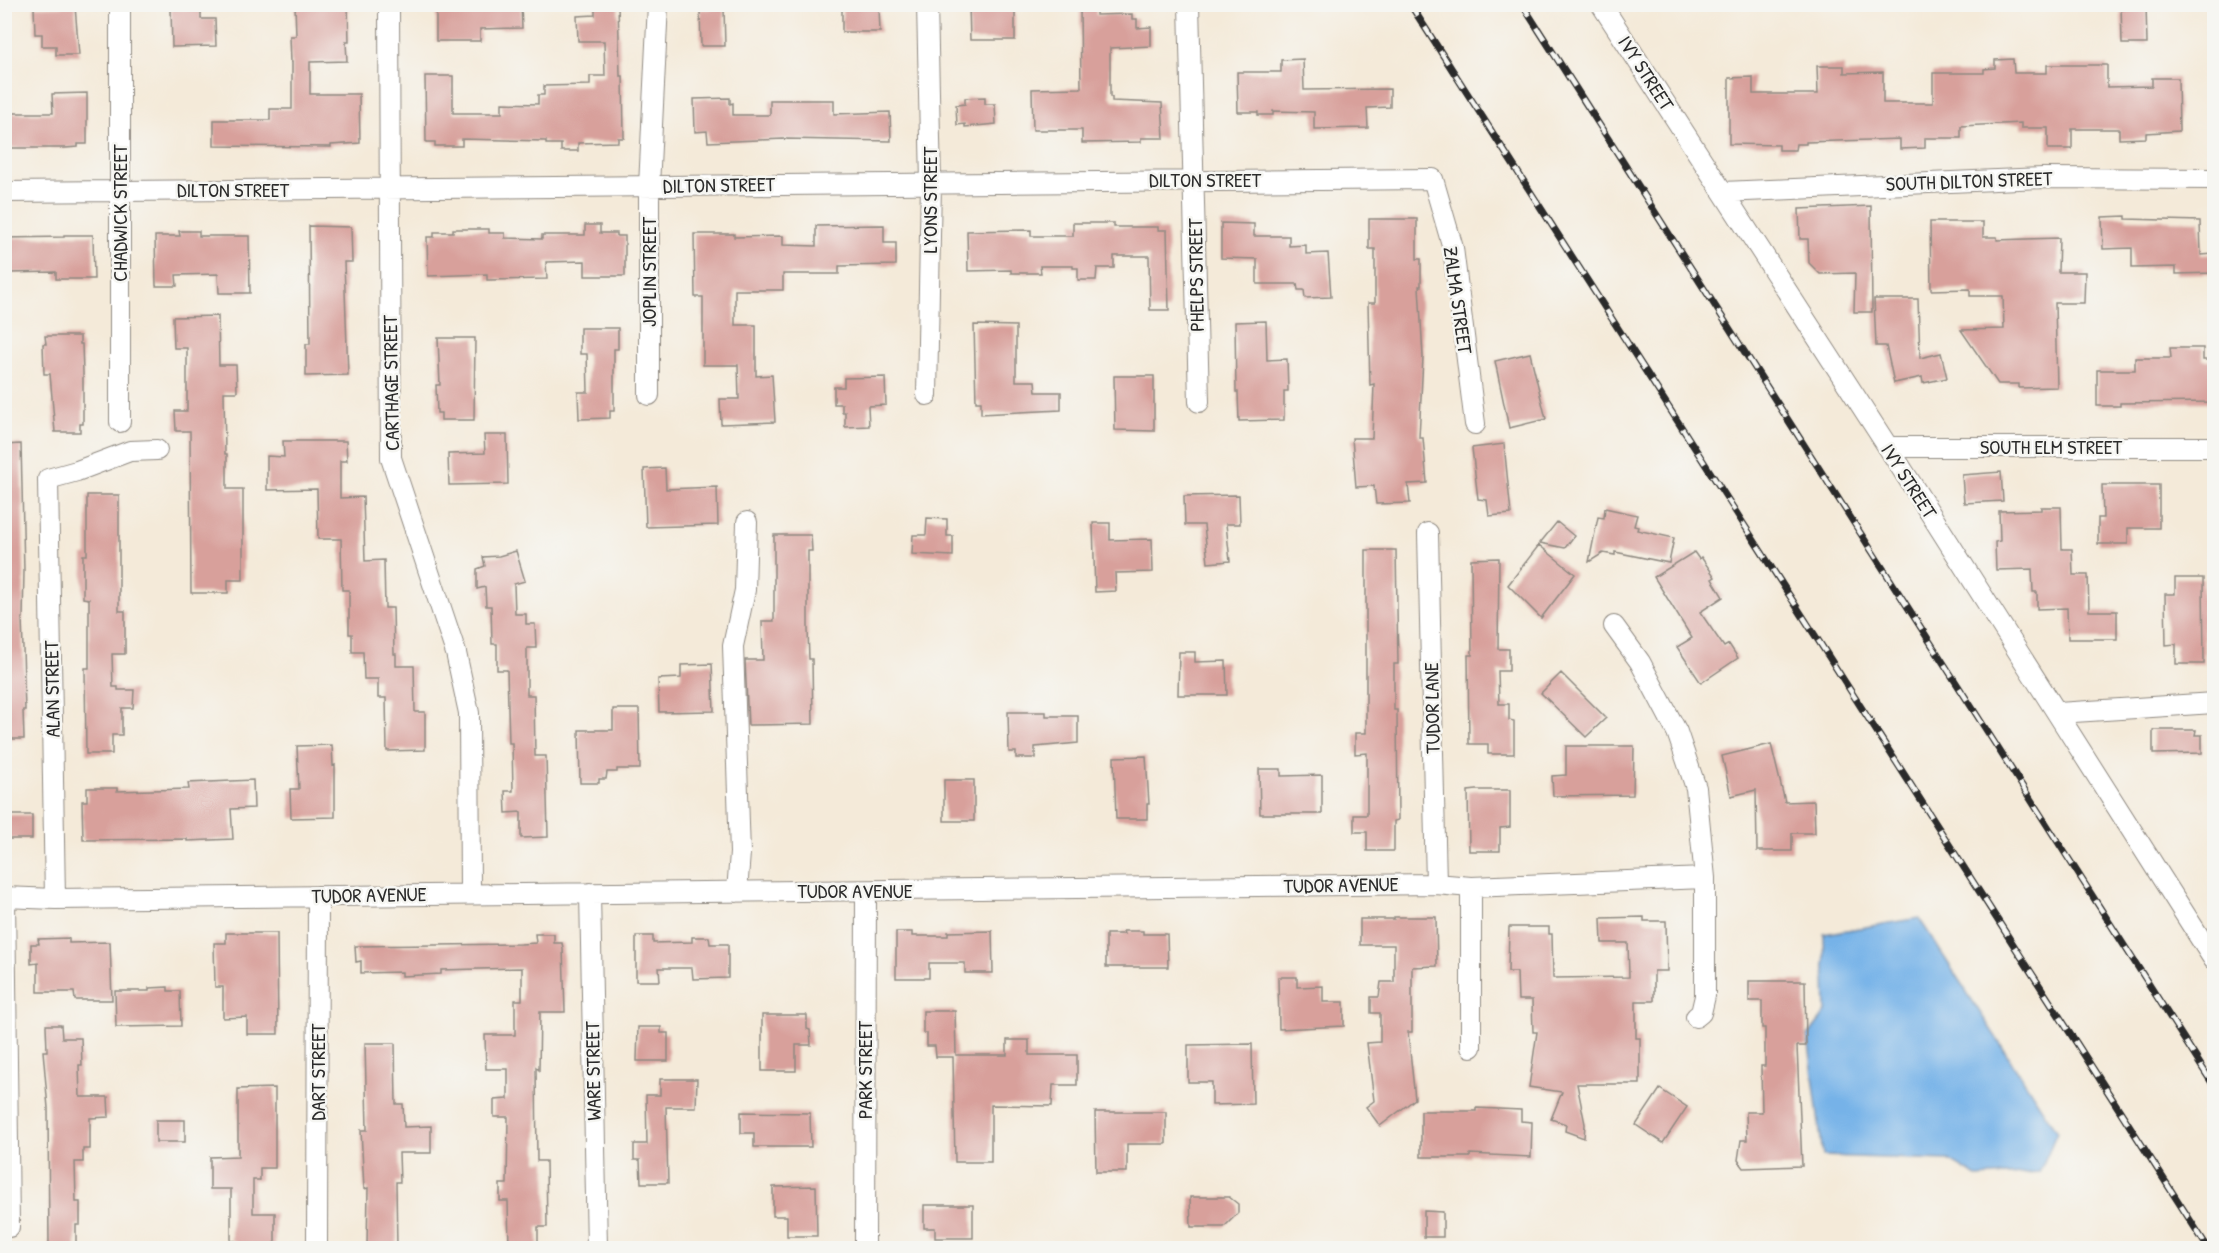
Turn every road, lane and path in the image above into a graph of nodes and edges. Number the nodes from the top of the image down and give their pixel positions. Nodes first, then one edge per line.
1 (120, 4) edge
2 (389, 4) edge
3 (658, 4) edge
4 (927, 4) edge
5 (1189, 4) edge
6 (1601, 4) edge
7 (1433, 179) joint
8 (2214, 179) edge
9 (1194, 180) junction
10 (931, 183) junction
11 (649, 186) junction
12 (389, 189) junction
13 (120, 190) junction
14 (4, 192) edge
15 (1723, 192) junction
16 (649, 395) dead end
17 (927, 395) dead end
18 (1199, 402) dead end
19 (120, 422) dead end
20 (1475, 424) dead end
21 (1888, 447) junction
22 (2214, 447) edge
23 (157, 450) dead end
24 (747, 522) dead end
25 (1428, 532) dead end
26 (1614, 626) dead end
27 (2214, 703) edge
28 (2058, 713) junction
29 (1705, 878) junction
30 (1436, 884) junction
31 (1471, 887) junction
32 (866, 891) junction
33 (590, 892) junction
34 (737, 892) junction
35 (470, 893) junction
36 (318, 896) junction
37 (5, 897) edge
38 (56, 898) junction
39 (2214, 960) edge
40 (1696, 1017) dead end
41 (1471, 1047) dead end
42 (9, 1227) dead end
43 (317, 1248) edge
44 (597, 1248) edge
45 (865, 1248) edge

1 - 13 street, CHADWICK STREET
2 - 12 street, CARTHAGE STREET
3 - 11 street, JOPLIN STREET
4 - 10 street, LYONS STREET
5 - 9 street, PHELPS STREET
6 - 15 street, IVY STREET
7 - 9 street, DILTON STREET
7 - 20 street, ZALMA STREET
8 - 15 street, SOUTH DILTON STREET
9 - 10 street, DILTON STREET
9 - 18 street, PHELPS STREET
10 - 11 street, DILTON STREET
10 - 17 street, LYONS STREET
11 - 12 street, DILTON STREET
11 - 16 street, JOPLIN STREET
12 - 13 street, DILTON STREET
12 - 35 street, CARTHAGE STREET
13 - 14 street, DILTON STREET
13 - 19 street, CHADWICK STREET
15 - 21 street, IVY STREET
21 - 22 street, SOUTH ELM STREET
21 - 28 street, IVY STREET
23 - 38 street, ALAN STREET
24 - 34 street
25 - 30 street, TUDOR LANE
26 - 29 street
27 - 28 street
28 - 39 street, IVY STREET
29 - 31 street, TUDOR AVENUE
29 - 40 street
30 - 31 street, TUDOR AVENUE
30 - 32 street, TUDOR AVENUE
31 - 41 street
32 - 34 street, TUDOR AVENUE
32 - 45 street, PARK STREET
33 - 34 street, TUDOR AVENUE
33 - 35 street, TUDOR AVENUE
33 - 44 street, WARE STREET
35 - 36 street, TUDOR AVENUE
36 - 38 street, TUDOR AVENUE
36 - 43 street, DART STREET
37 - 38 street, TUDOR AVENUE
37 - 42 street

